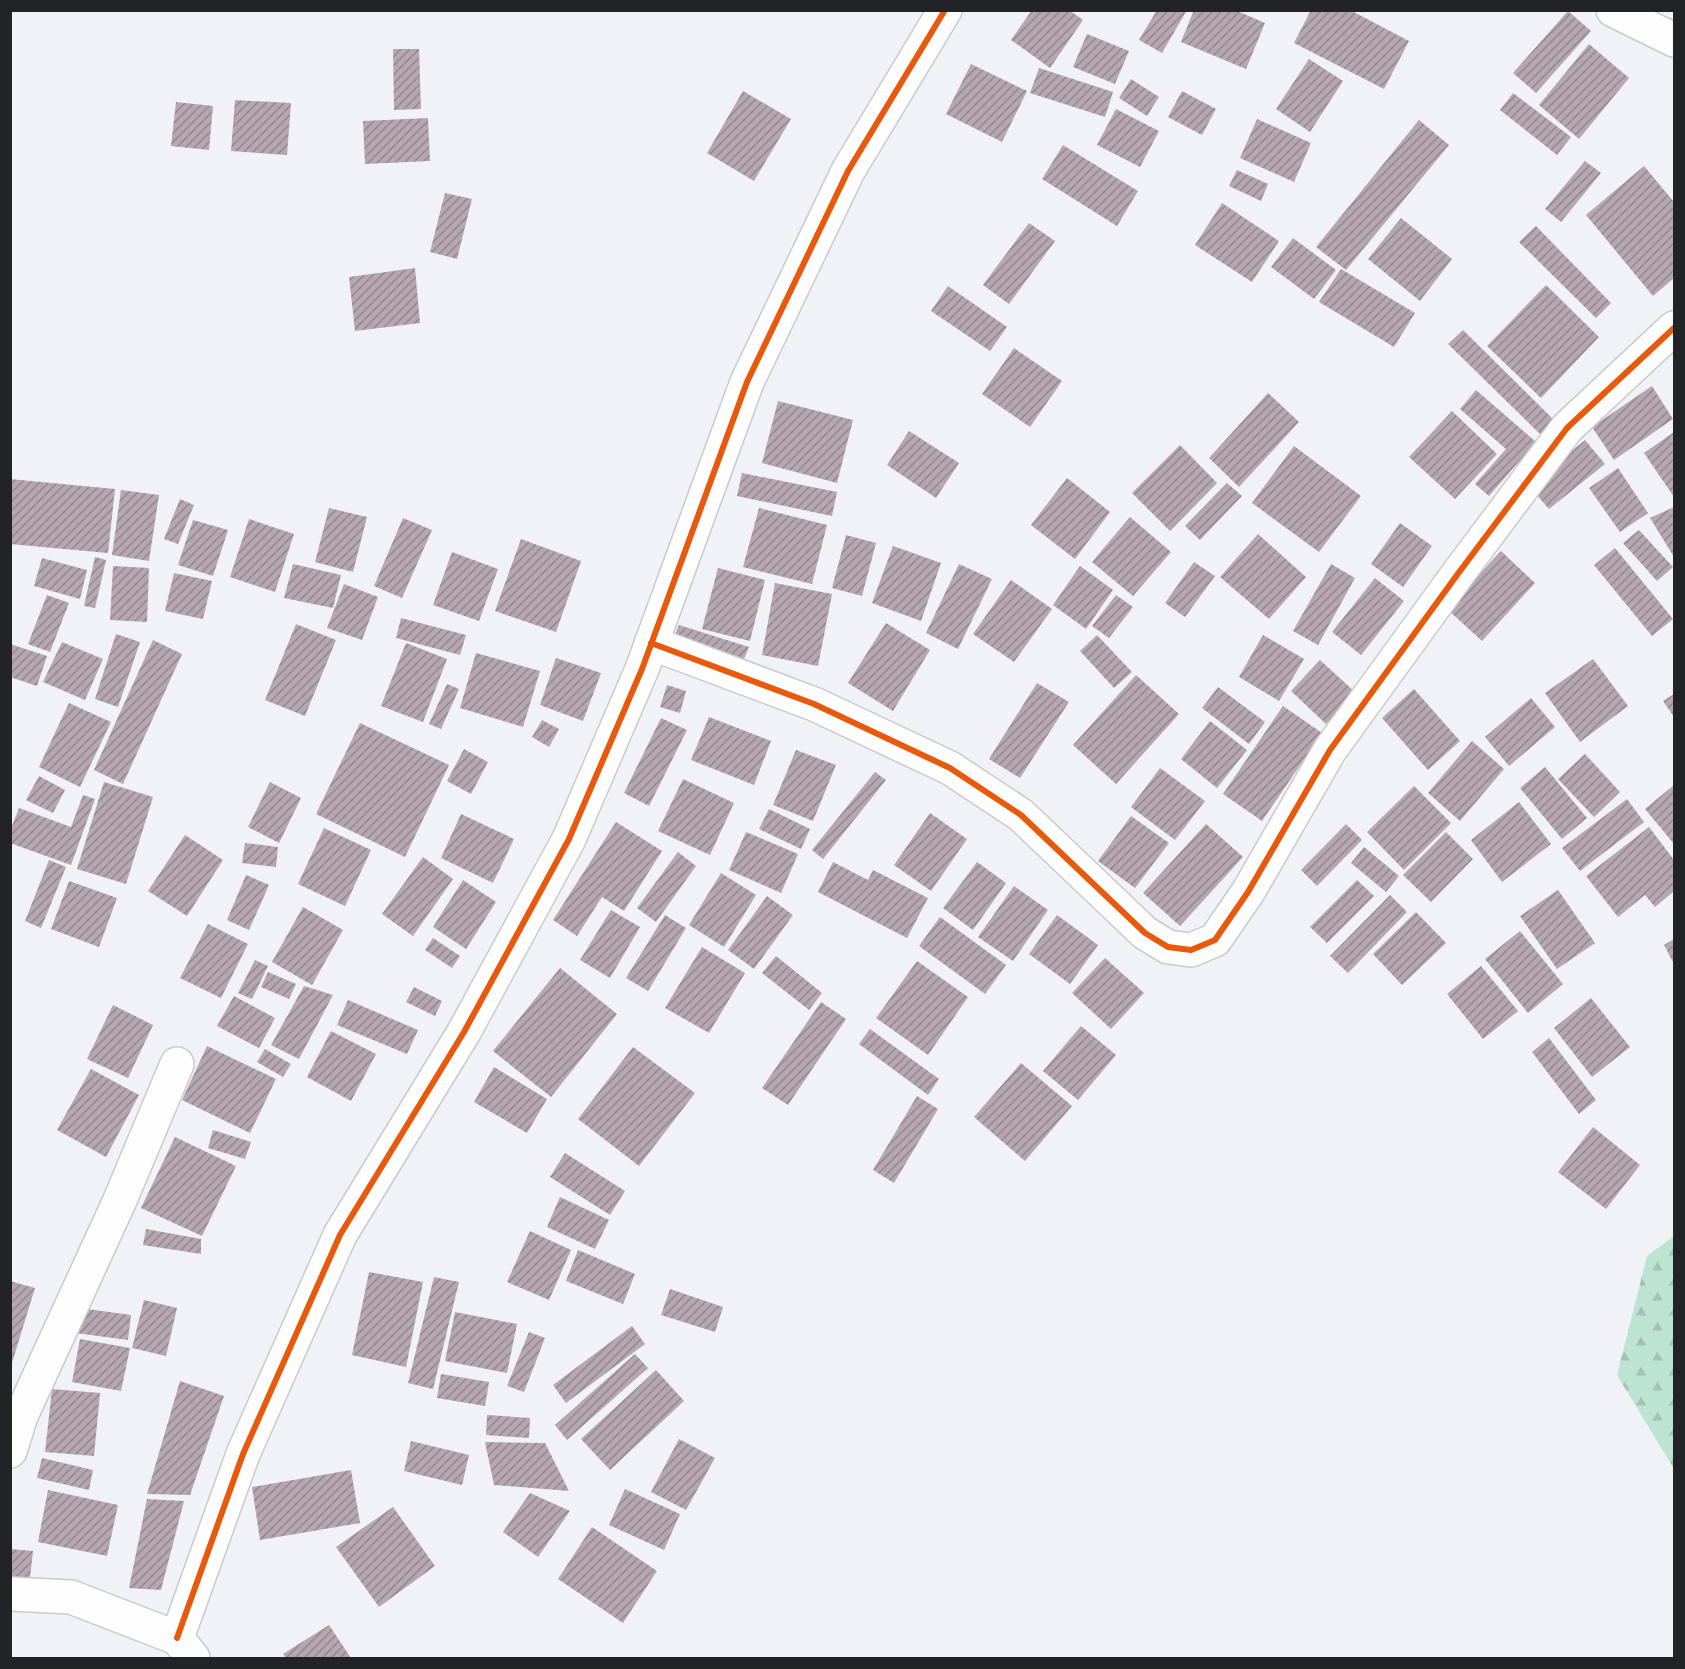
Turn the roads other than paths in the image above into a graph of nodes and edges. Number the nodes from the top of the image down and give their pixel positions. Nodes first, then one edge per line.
1 (945, 10) edge
2 (1613, 10) edge
3 (1674, 40) edge
4 (1674, 328) edge
5 (651, 643) junction
6 (177, 1064) dead end
7 (10, 1451) edge
8 (10, 1594) edge
9 (185, 1648) edge

1 - 5 street
2 - 3 street
4 - 5 street
5 - 9 street
6 - 7 street
8 - 9 street

